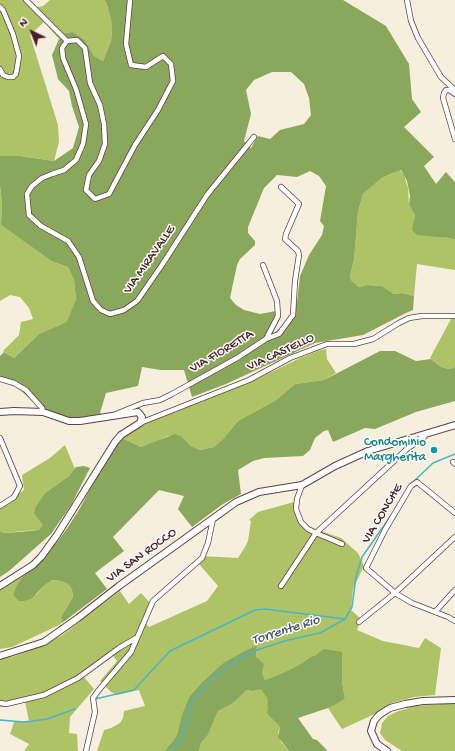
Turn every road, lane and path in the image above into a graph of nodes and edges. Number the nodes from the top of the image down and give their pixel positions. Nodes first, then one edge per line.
1 (26, 0) edge
2 (130, 0) edge
3 (407, 0) edge
4 (0, 7) edge
5 (67, 41) junction
6 (0, 69) edge
7 (455, 90) edge
8 (455, 94) edge
9 (254, 137) dead end
10 (455, 139) edge
11 (281, 187) dead end
12 (263, 265) dead end
13 (455, 316) edge
14 (266, 339) junction
15 (0, 379) edge
16 (0, 412) edge
17 (43, 412) junction
18 (116, 415) junction
19 (140, 423) junction
20 (455, 425) edge
21 (426, 434) junction
22 (0, 438) edge
23 (302, 485) junction
24 (0, 506) edge
25 (455, 513) edge
26 (213, 519) junction
27 (316, 534) junction
28 (455, 537) edge
29 (342, 544) dead end
30 (0, 586) edge
31 (281, 586) dead end
32 (455, 590) edge
33 (395, 593) junction
34 (435, 612) junction
35 (359, 622) dead end
36 (455, 622) edge
37 (136, 638) junction
38 (0, 656) edge
39 (455, 700) edge
40 (0, 703) edge
41 (86, 751) edge
42 (387, 751) edge

1 - 5 street
2 - 5 street
3 - 7 street
4 - 6 street
5 - 9 street, VIA MIRAVALLE
8 - 10 street
11 - 14 street
12 - 14 street, VIA FIORETTA
13 - 19 street, VIA CASTELLO
14 - 18 street, VIA FIORETTA
15 - 17 street
16 - 17 street
17 - 18 street
18 - 19 street
19 - 30 street
20 - 21 street, VIA SAN ROCCO
21 - 23 street, VIA SAN ROCCO
21 - 27 street
22 - 24 street
23 - 26 street, VIA SAN ROCCO
23 - 27 street
25 - 33 street, VIA CONCHE
26 - 37 street
26 - 38 street, VIA SAN ROCCO
27 - 29 street
27 - 31 street
28 - 33 street
32 - 34 street
33 - 34 street
33 - 35 street
34 - 36 street
37 - 40 street
37 - 41 street
39 - 42 street

